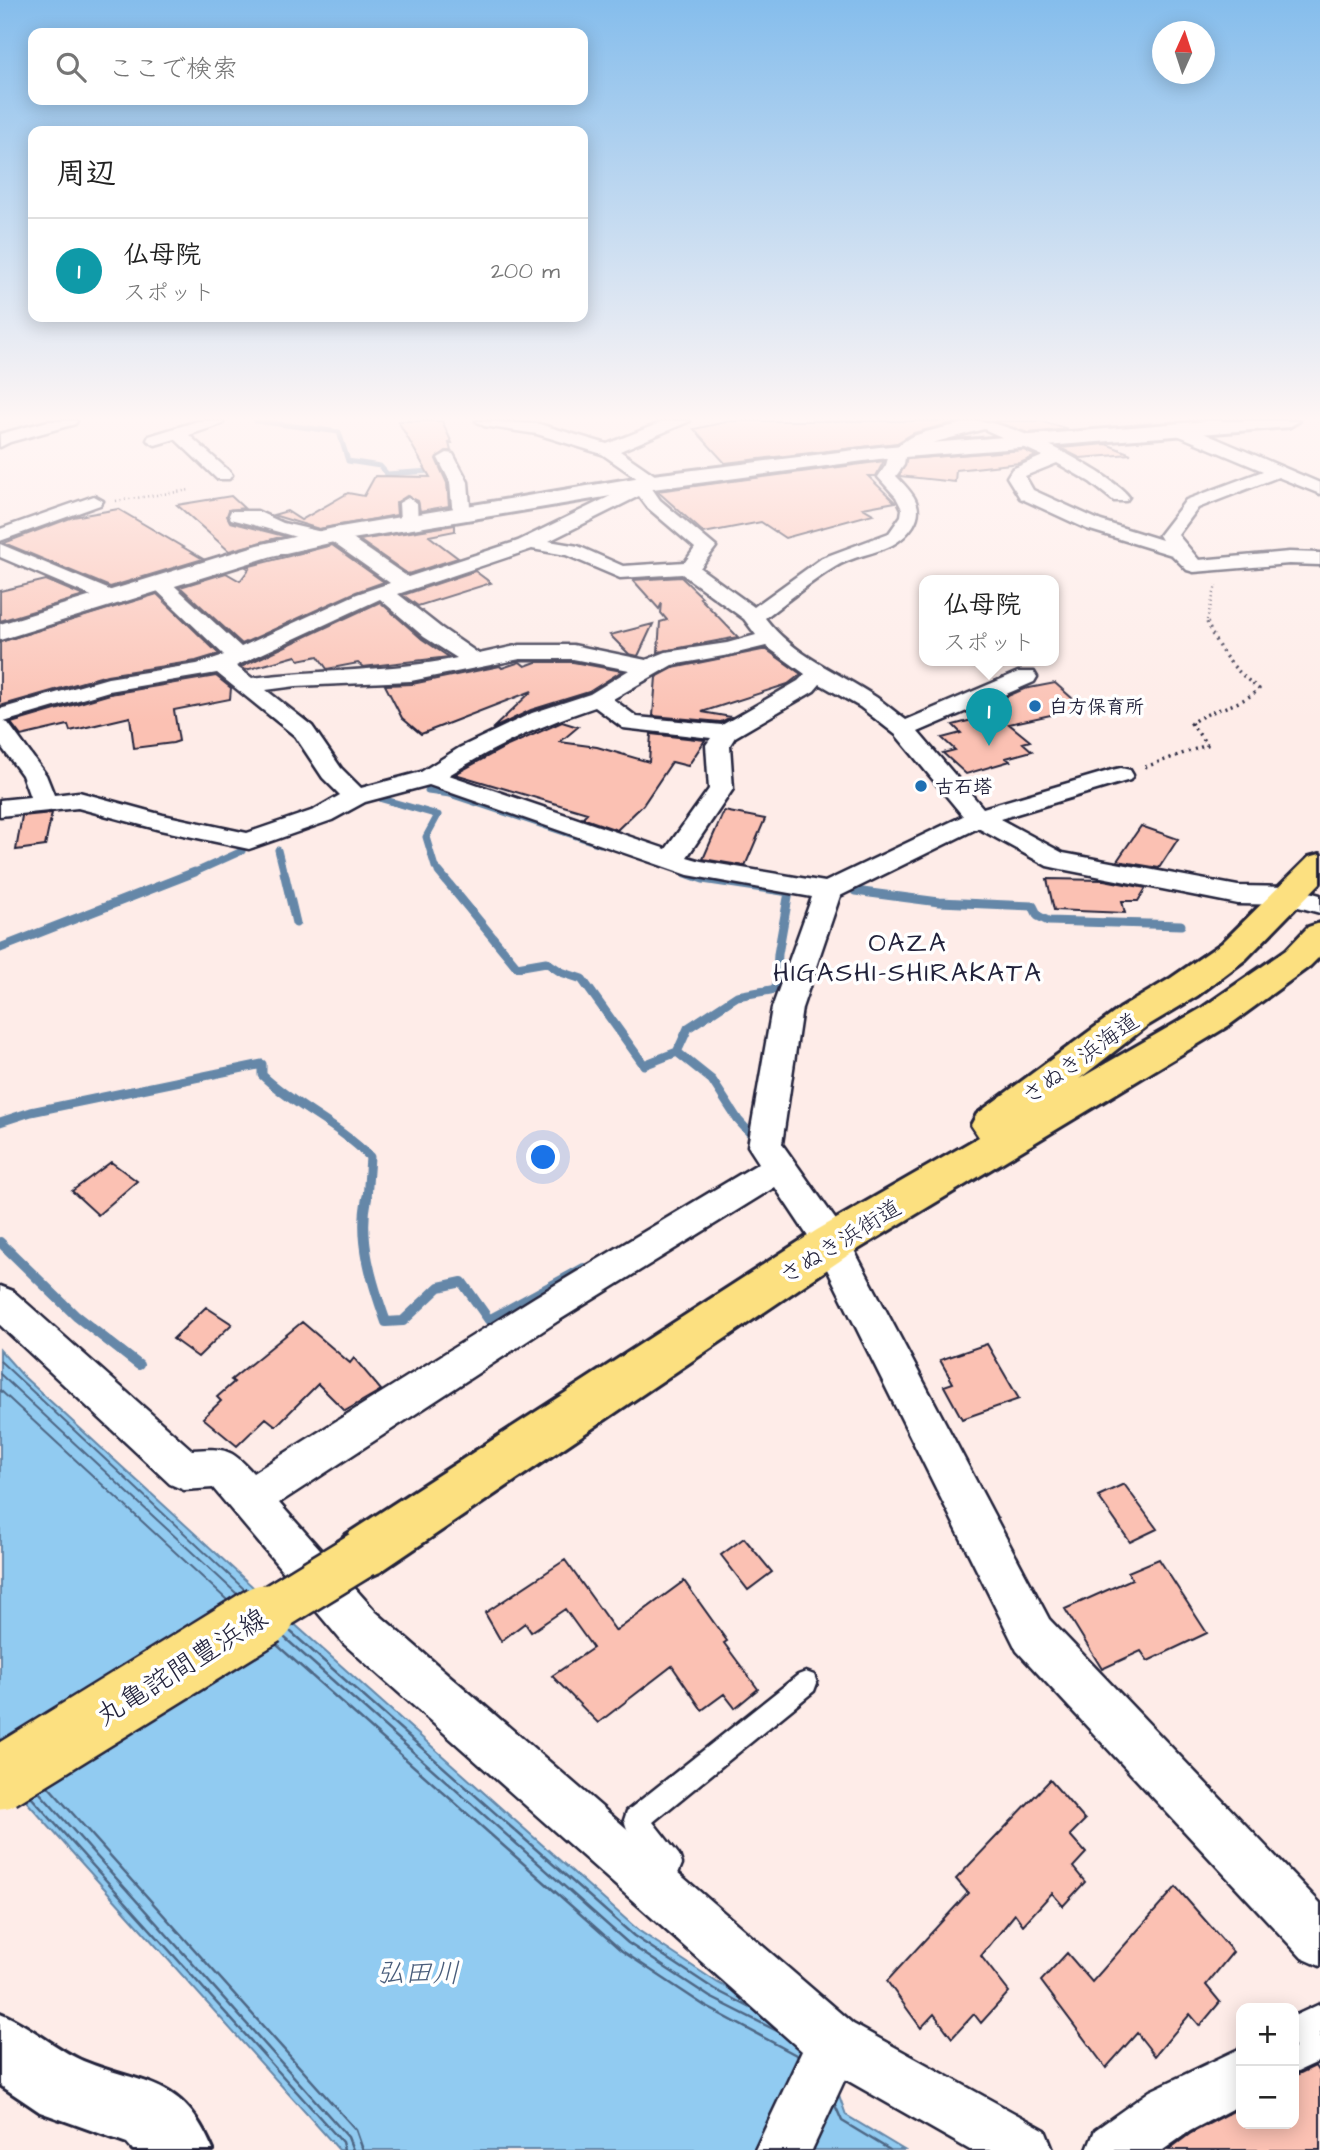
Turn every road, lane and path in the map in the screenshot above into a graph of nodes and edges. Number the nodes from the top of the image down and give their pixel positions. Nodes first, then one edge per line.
1 (38, 521) edge
2 (265, 521) edge
3 (381, 521) edge
4 (573, 521) edge
5 (675, 521) edge
6 (906, 521) edge
7 (1086, 521) edge
8 (1178, 521) edge
9 (0, 535) edge
10 (327, 537) junction
11 (529, 543) junction
12 (0, 550) edge
13 (1179, 551) junction
14 (1320, 559) edge
15 (1194, 566) junction
16 (691, 567) junction
17 (159, 582) junction
18 (403, 583) junction
19 (382, 591) junction
20 (110, 597) junction
21 (753, 617) junction
22 (0, 632) edge
23 (769, 638) junction
24 (474, 660) junction
25 (230, 661) junction
26 (649, 667) junction
27 (818, 673) junction
28 (1026, 677) dead end
29 (245, 686) junction
30 (598, 699) junction
31 (0, 716) edge
32 (0, 728) edge
33 (904, 730) junction
34 (726, 732) junction
35 (1121, 775) joint
36 (430, 777) junction
37 (356, 797) junction
38 (45, 803) junction
39 (0, 808) edge
40 (978, 818) junction
41 (671, 861) junction
42 (1320, 864) edge
43 (828, 891) junction
44 (1306, 900) edge
45 (1320, 935) edge
46 (780, 1167) junction
47 (832, 1244) junction
48 (0, 1301) edge
49 (249, 1499) junction
50 (362, 1555) joint
51 (806, 1683) dead end
52 (0, 1778) edge
53 (658, 1889) junction
54 (1320, 1940) edge
55 (1320, 2031) edge
56 (1299, 2043) edge
57 (0, 2046) edge
58 (824, 2061) junction
59 (1236, 2078) edge
60 (178, 2150) edge
61 (783, 2150) edge
62 (1025, 2150) edge
63 (1115, 2150) edge

1 - 9 street
2 - 10 street
3 - 10 street
4 - 11 street
5 - 16 street
6 - 21 street
7 - 13 street
8 - 13 street
10 - 17 street
10 - 18 street
11 - 16 street
11 - 18 street
12 - 20 street
13 - 15 street
14 - 15 street
15 - 35 path
16 - 21 street
17 - 20 street
17 - 25 street
18 - 19 street
19 - 24 street
19 - 25 street
20 - 22 street
21 - 23 street
23 - 26 street
23 - 27 street
24 - 26 street
24 - 29 street
25 - 29 street
25 - 31 street
26 - 30 street
27 - 33 street
27 - 34 street
28 - 33 street
29 - 37 street
30 - 34 street
30 - 36 street
32 - 38 street
33 - 40 street
34 - 41 street
35 - 40 street
36 - 37 street
36 - 41 street
37 - 38 street
38 - 39 street
40 - 43 street
40 - 44 street
41 - 43 street
42 - 44 main road, さぬき浜海道
43 - 46 street
44 - 47 main road, さぬき浜海道
45 - 47 main road, さぬき浜街道
46 - 47 street
46 - 49 street
47 - 50 main road, さぬき浜街道
47 - 54 street
48 - 49 street
49 - 53 street
50 - 52 main road, 丸亀詫間豊浜線, bridge
51 - 53 lane
53 - 58 street
55 - 56 street
57 - 60 street
58 - 61 street
58 - 62 street
59 - 63 street

